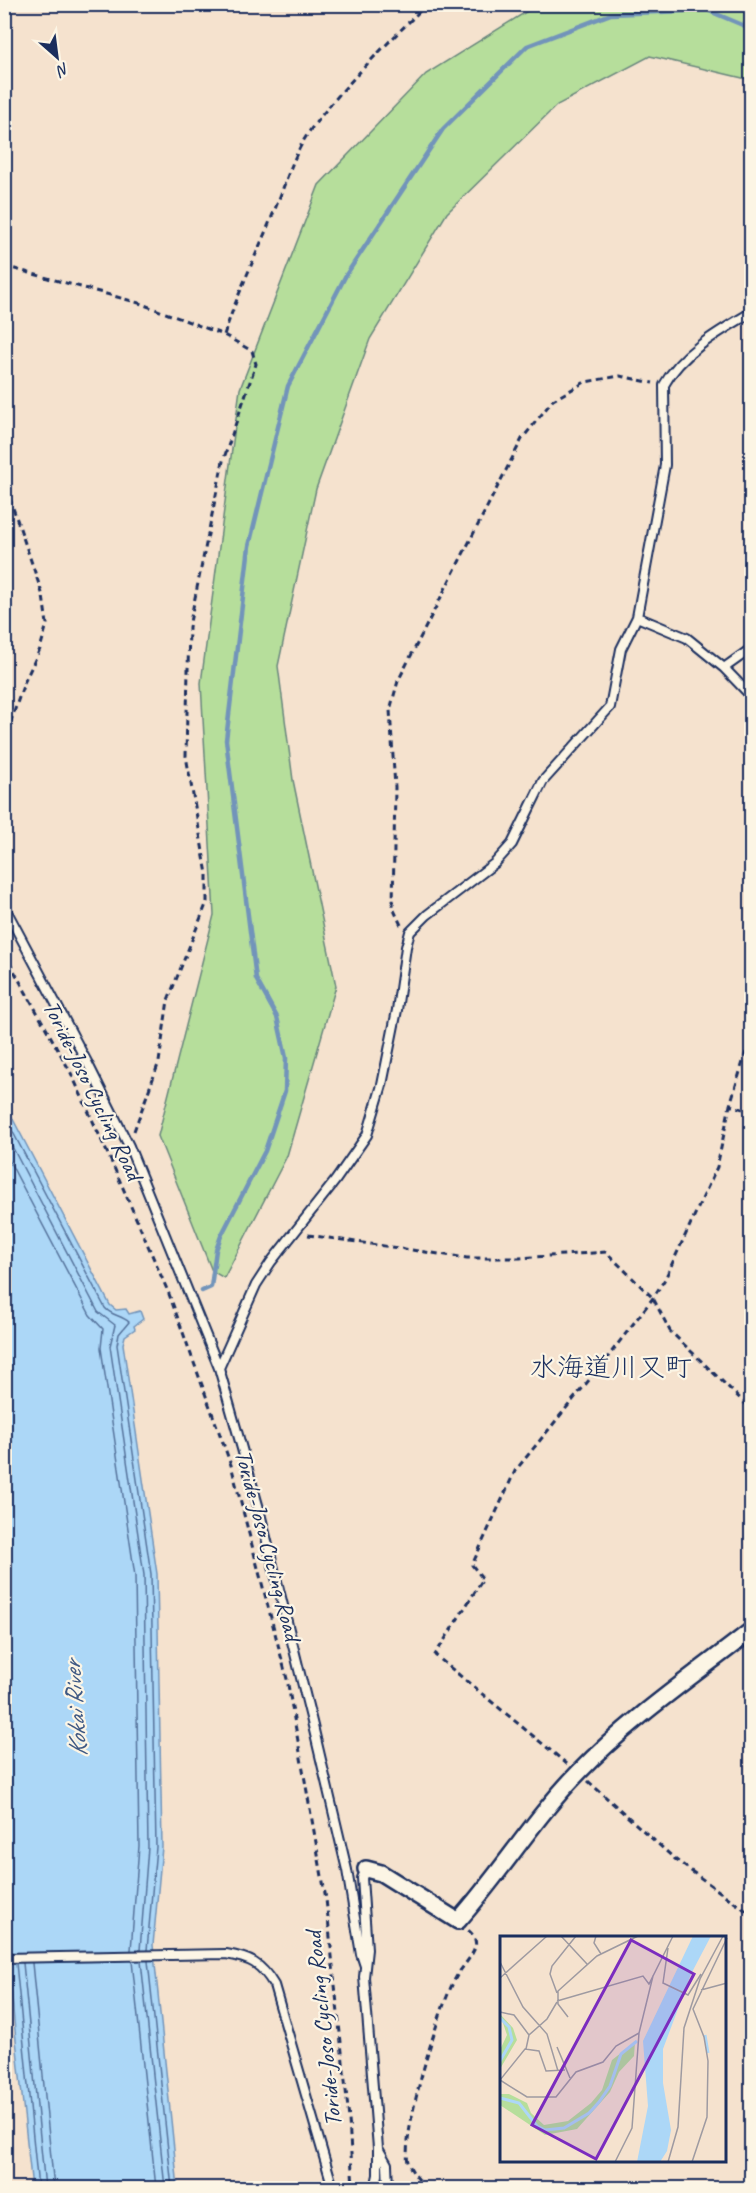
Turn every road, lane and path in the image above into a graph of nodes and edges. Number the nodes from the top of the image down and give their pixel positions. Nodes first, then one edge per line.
1 (427, 4) edge
2 (4, 266) edge
3 (752, 312) edge
4 (224, 335) junction
5 (664, 385) junction
6 (4, 454) edge
7 (4, 462) edge
8 (4, 478) edge
9 (637, 617) junction
10 (752, 648) edge
11 (724, 668) junction
12 (752, 697) edge
13 (4, 741) edge
14 (4, 906) edge
15 (408, 940) junction
16 (4, 953) edge
17 (752, 1032) edge
18 (730, 1105) junction
19 (752, 1112) edge
20 (129, 1146) junction
21 (295, 1233) junction
22 (653, 1298) junction
23 (219, 1368) junction
24 (752, 1410) edge
25 (752, 1630) edge
26 (578, 1773) junction
27 (366, 1869) joint
28 (752, 1915) edge
29 (458, 1921) junction
30 (4, 1958) edge
31 (365, 1966) junction
32 (378, 2148) junction
33 (333, 2188) edge
34 (353, 2188) edge
35 (375, 2188) edge
36 (388, 2188) edge
37 (426, 2188) edge

1 - 4 path
2 - 4 path
3 - 5 lane
4 - 20 path
5 - 9 lane
5 - 15 path
6 - 7 path
8 - 13 path
9 - 11 lane
9 - 15 lane
10 - 11 lane
11 - 12 lane
14 - 20 lane
15 - 21 lane
16 - 34 path, Toride-Joso Cycling Road
17 - 18 path
18 - 19 path
18 - 22 path
20 - 23 lane
21 - 22 path
21 - 23 lane
22 - 24 path
22 - 26 path
23 - 31 lane
25 - 26 street
26 - 28 path
26 - 29 street
27 - 29 street
27 - 31 lane
29 - 37 path
30 - 33 lane
31 - 32 lane
32 - 35 lane
32 - 36 lane

